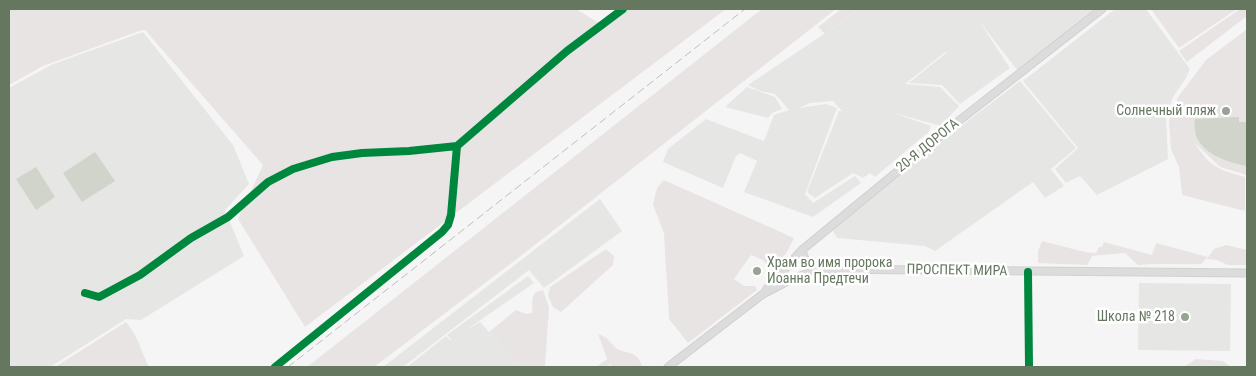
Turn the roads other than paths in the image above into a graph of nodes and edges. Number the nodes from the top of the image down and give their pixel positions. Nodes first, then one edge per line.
1 (622, 9) edge
2 (1102, 9) edge
3 (457, 146) junction
4 (802, 250) junction
5 (818, 270) junction
6 (1028, 272) junction
7 (1247, 274) edge
8 (85, 293) dead end
9 (763, 294) junction
10 (275, 367) edge
11 (668, 367) edge
12 (1029, 367) edge

1 - 3 street
2 - 4 main road, 20-Я ДОРОГА
3 - 8 street
3 - 10 street
4 - 5 main road
4 - 9 main road, 20-Я ДОРОГА
5 - 6 main road, ПРОСПЕКТ МИРА
5 - 9 main road, ПРОСПЕКТ МИРА
6 - 7 main road, ПРОСПЕКТ МИРА
6 - 12 street
9 - 11 main road, ПРОСПЕКТ МИРА

